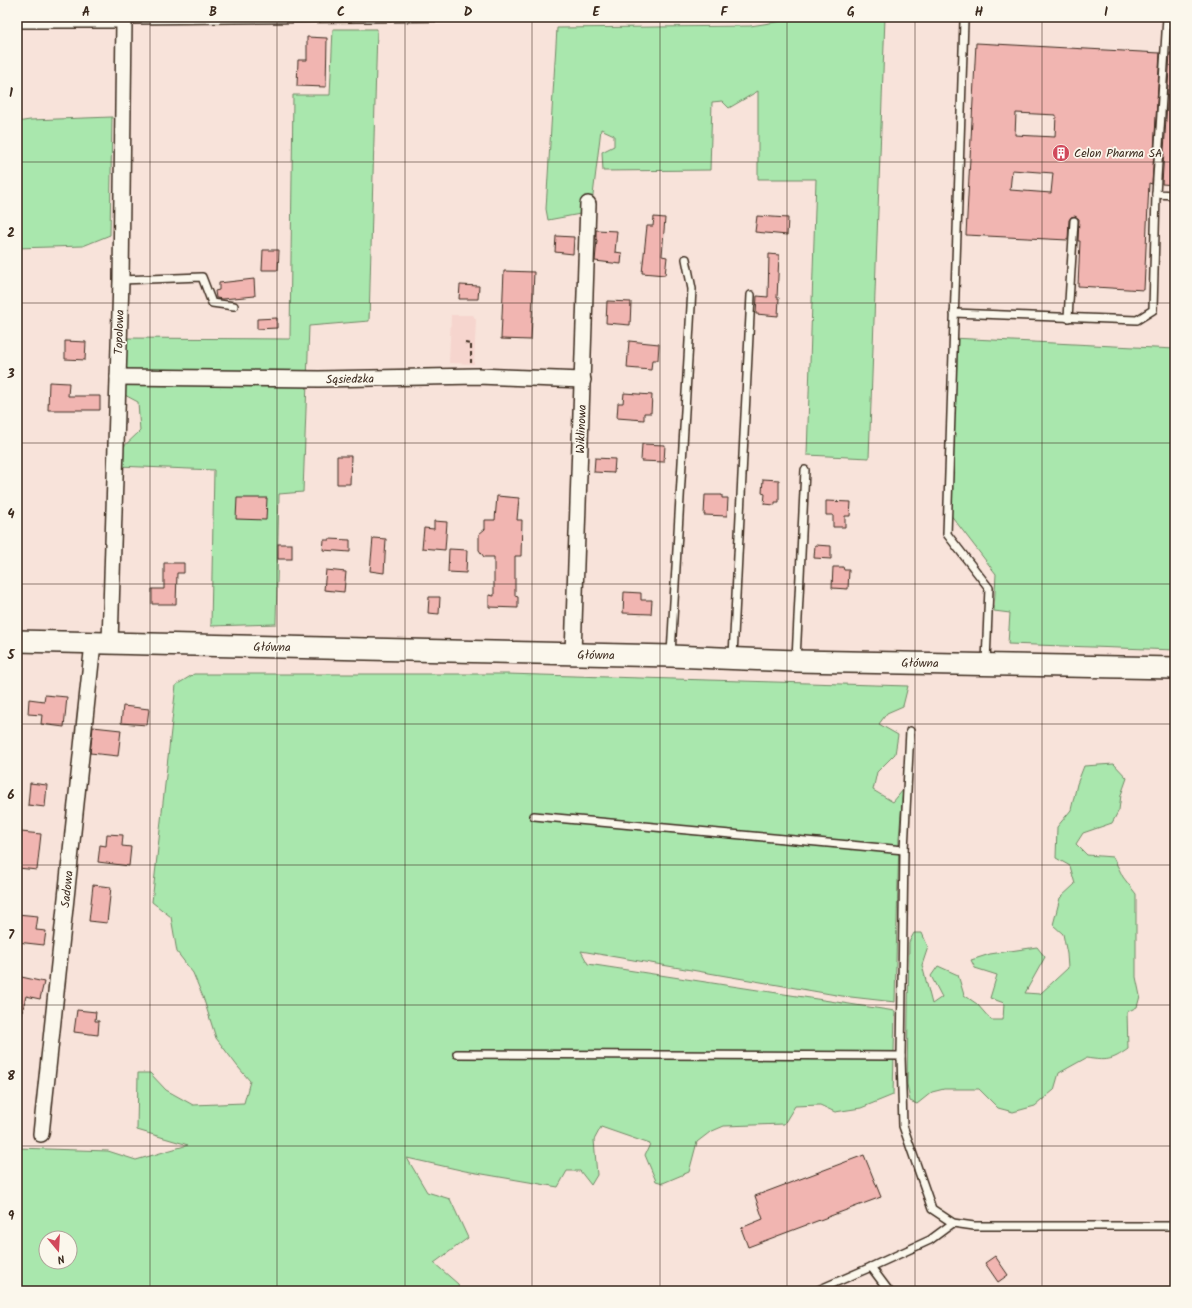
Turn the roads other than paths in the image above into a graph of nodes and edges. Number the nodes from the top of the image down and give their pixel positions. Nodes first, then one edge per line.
1 (466, 17) edge
2 (968, 17) edge
3 (1167, 17) edge
4 (17, 20) edge
5 (124, 20) junction
6 (1156, 194) junction
7 (1175, 195) edge
8 (588, 204) dead end
9 (1074, 221) dead end
10 (686, 259) dead end
11 (121, 280) junction
12 (751, 295) dead end
13 (234, 306) dead end
14 (954, 313) junction
15 (1068, 318) junction
16 (118, 377) junction
17 (583, 380) junction
18 (805, 470) dead end
19 (17, 641) edge
20 (102, 643) junction
21 (573, 654) junction
22 (671, 656) junction
23 (733, 658) junction
24 (796, 661) junction
25 (986, 664) junction
26 (1175, 668) edge
27 (910, 731) dead end
28 (534, 816) dead end
29 (904, 850) junction
30 (457, 1054) dead end
31 (901, 1056) junction
32 (41, 1134) dead end
33 (953, 1223) junction
34 (1175, 1226) edge
35 (871, 1267) junction
36 (816, 1291) edge
37 (889, 1291) edge

1 - 5 lane
2 - 14 lane
3 - 6 lane
4 - 5 street
5 - 11 street, Topolowa
6 - 7 lane
6 - 15 lane
8 - 17 street, Wiklinowa
9 - 15 lane
10 - 22 lane
11 - 13 lane
11 - 16 street, Topolowa
12 - 23 lane
14 - 15 lane
14 - 25 lane
16 - 17 street, Sąsiedzka
16 - 20 street, Topolowa
17 - 21 street, Wiklinowa
18 - 24 lane
19 - 20 main road, Główna
20 - 21 main road, Główna
20 - 32 street, Sadowa
21 - 22 main road, Główna
22 - 23 main road, Główna
23 - 24 main road, Główna
24 - 25 main road, Główna
25 - 26 main road, Główna
27 - 29 lane
28 - 29 lane
29 - 31 lane
30 - 31 lane
31 - 33 lane
33 - 34 lane
33 - 35 lane
35 - 36 lane
35 - 37 lane

